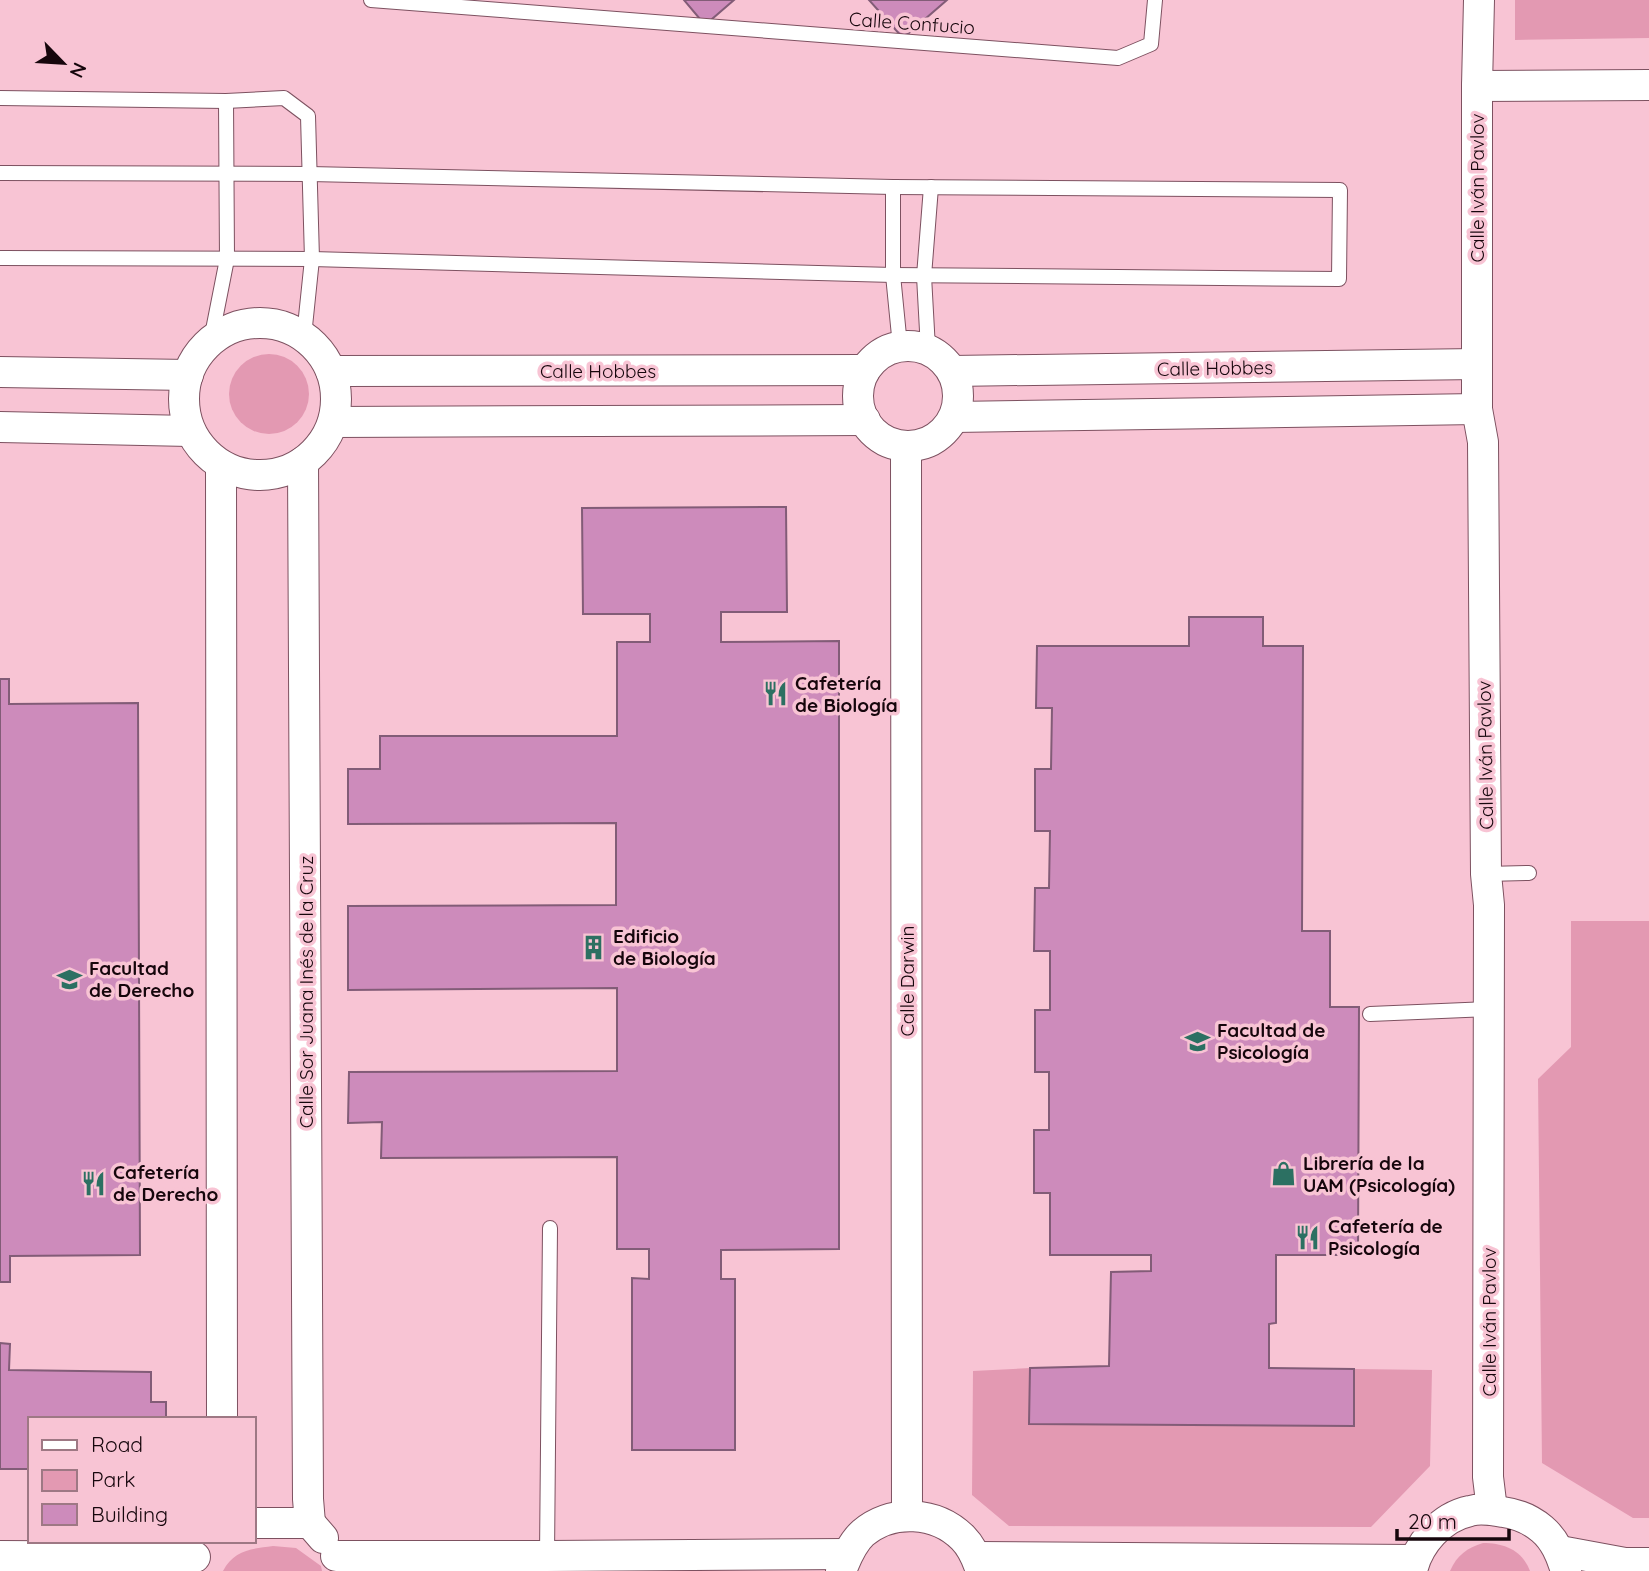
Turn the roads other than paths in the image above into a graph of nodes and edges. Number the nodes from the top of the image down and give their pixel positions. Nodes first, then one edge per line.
1 (371, 0) edge
2 (1155, 0) edge
3 (1479, 0) edge
4 (1649, 85) edge
5 (1477, 86) junction
6 (0, 98) edge
7 (226, 101) junction
8 (0, 173) edge
9 (310, 174) junction
10 (227, 175) junction
11 (893, 187) junction
12 (931, 187) junction
13 (0, 258) edge
14 (312, 258) junction
15 (226, 259) junction
16 (893, 275) junction
17 (924, 276) junction
18 (304, 336) junction
19 (211, 340) junction
20 (914, 348) junction
21 (1477, 364) junction
22 (865, 370) junction
23 (331, 371) junction
24 (952, 371) junction
25 (0, 372) edge
26 (188, 375) junction
27 (1477, 409) junction
28 (954, 417) junction
29 (865, 421) junction
30 (333, 422) junction
31 (0, 428) edge
32 (190, 431) junction
33 (906, 446) junction
34 (303, 462) junction
35 (221, 465) junction
36 (1530, 873) dead end
37 (1486, 874) junction
38 (1489, 1009) junction
39 (1370, 1014) dead end
40 (550, 1228) dead end
41 (222, 1417) edge
42 (1492, 1510) junction
43 (907, 1515) junction
44 (310, 1522) junction
45 (256, 1523) edge
46 (0, 1556) edge
47 (200, 1556) edge
48 (547, 1556) junction
49 (1563, 1561) edge
50 (844, 1562) edge
51 (336, 1563) edge
52 (1649, 1563) edge
53 (979, 1564) edge
54 (1413, 1566) edge

1 - 2 lane, Calle Confucio
3 - 5 street, Calle Iván Pavlov
4 - 5 street
5 - 21 street, Calle Iván Pavlov
6 - 7 lane
7 - 9 lane
7 - 10 lane
8 - 10 lane
9 - 10 lane
9 - 11 lane
9 - 14 lane
10 - 15 lane
11 - 12 lane
11 - 16 lane
12 - 17 lane
12 - 17 lane
13 - 15 lane
14 - 15 lane
14 - 16 lane
14 - 18 lane
15 - 19 lane
16 - 17 lane
16 - 20 lane
17 - 20 lane
18 - 19 street
18 - 23 street
19 - 26 street
20 - 22 street
20 - 24 street
21 - 24 street, Calle Hobbes
21 - 27 street, Calle Iván Pavlov
22 - 23 street, Calle Hobbes
22 - 29 street
23 - 30 street
24 - 28 street
25 - 26 street
26 - 32 street
27 - 28 street
27 - 37 street, Calle Iván Pavlov
28 - 33 street
29 - 30 street
29 - 33 street
30 - 34 street
31 - 32 street
32 - 35 street
33 - 43 street, Calle Darwin
34 - 35 street
34 - 44 street, Calle Sor Juana Inés de la Cruz
35 - 41 street
36 - 37 lane
37 - 38 street, Calle Iván Pavlov
38 - 39 lane
38 - 42 street, Calle Iván Pavlov
40 - 48 lane
42 - 49 street
42 - 54 street
43 - 50 street
43 - 53 street
44 - 45 street
44 - 51 street
46 - 47 street
48 - 50 street
48 - 51 street
49 - 52 street
53 - 54 street

